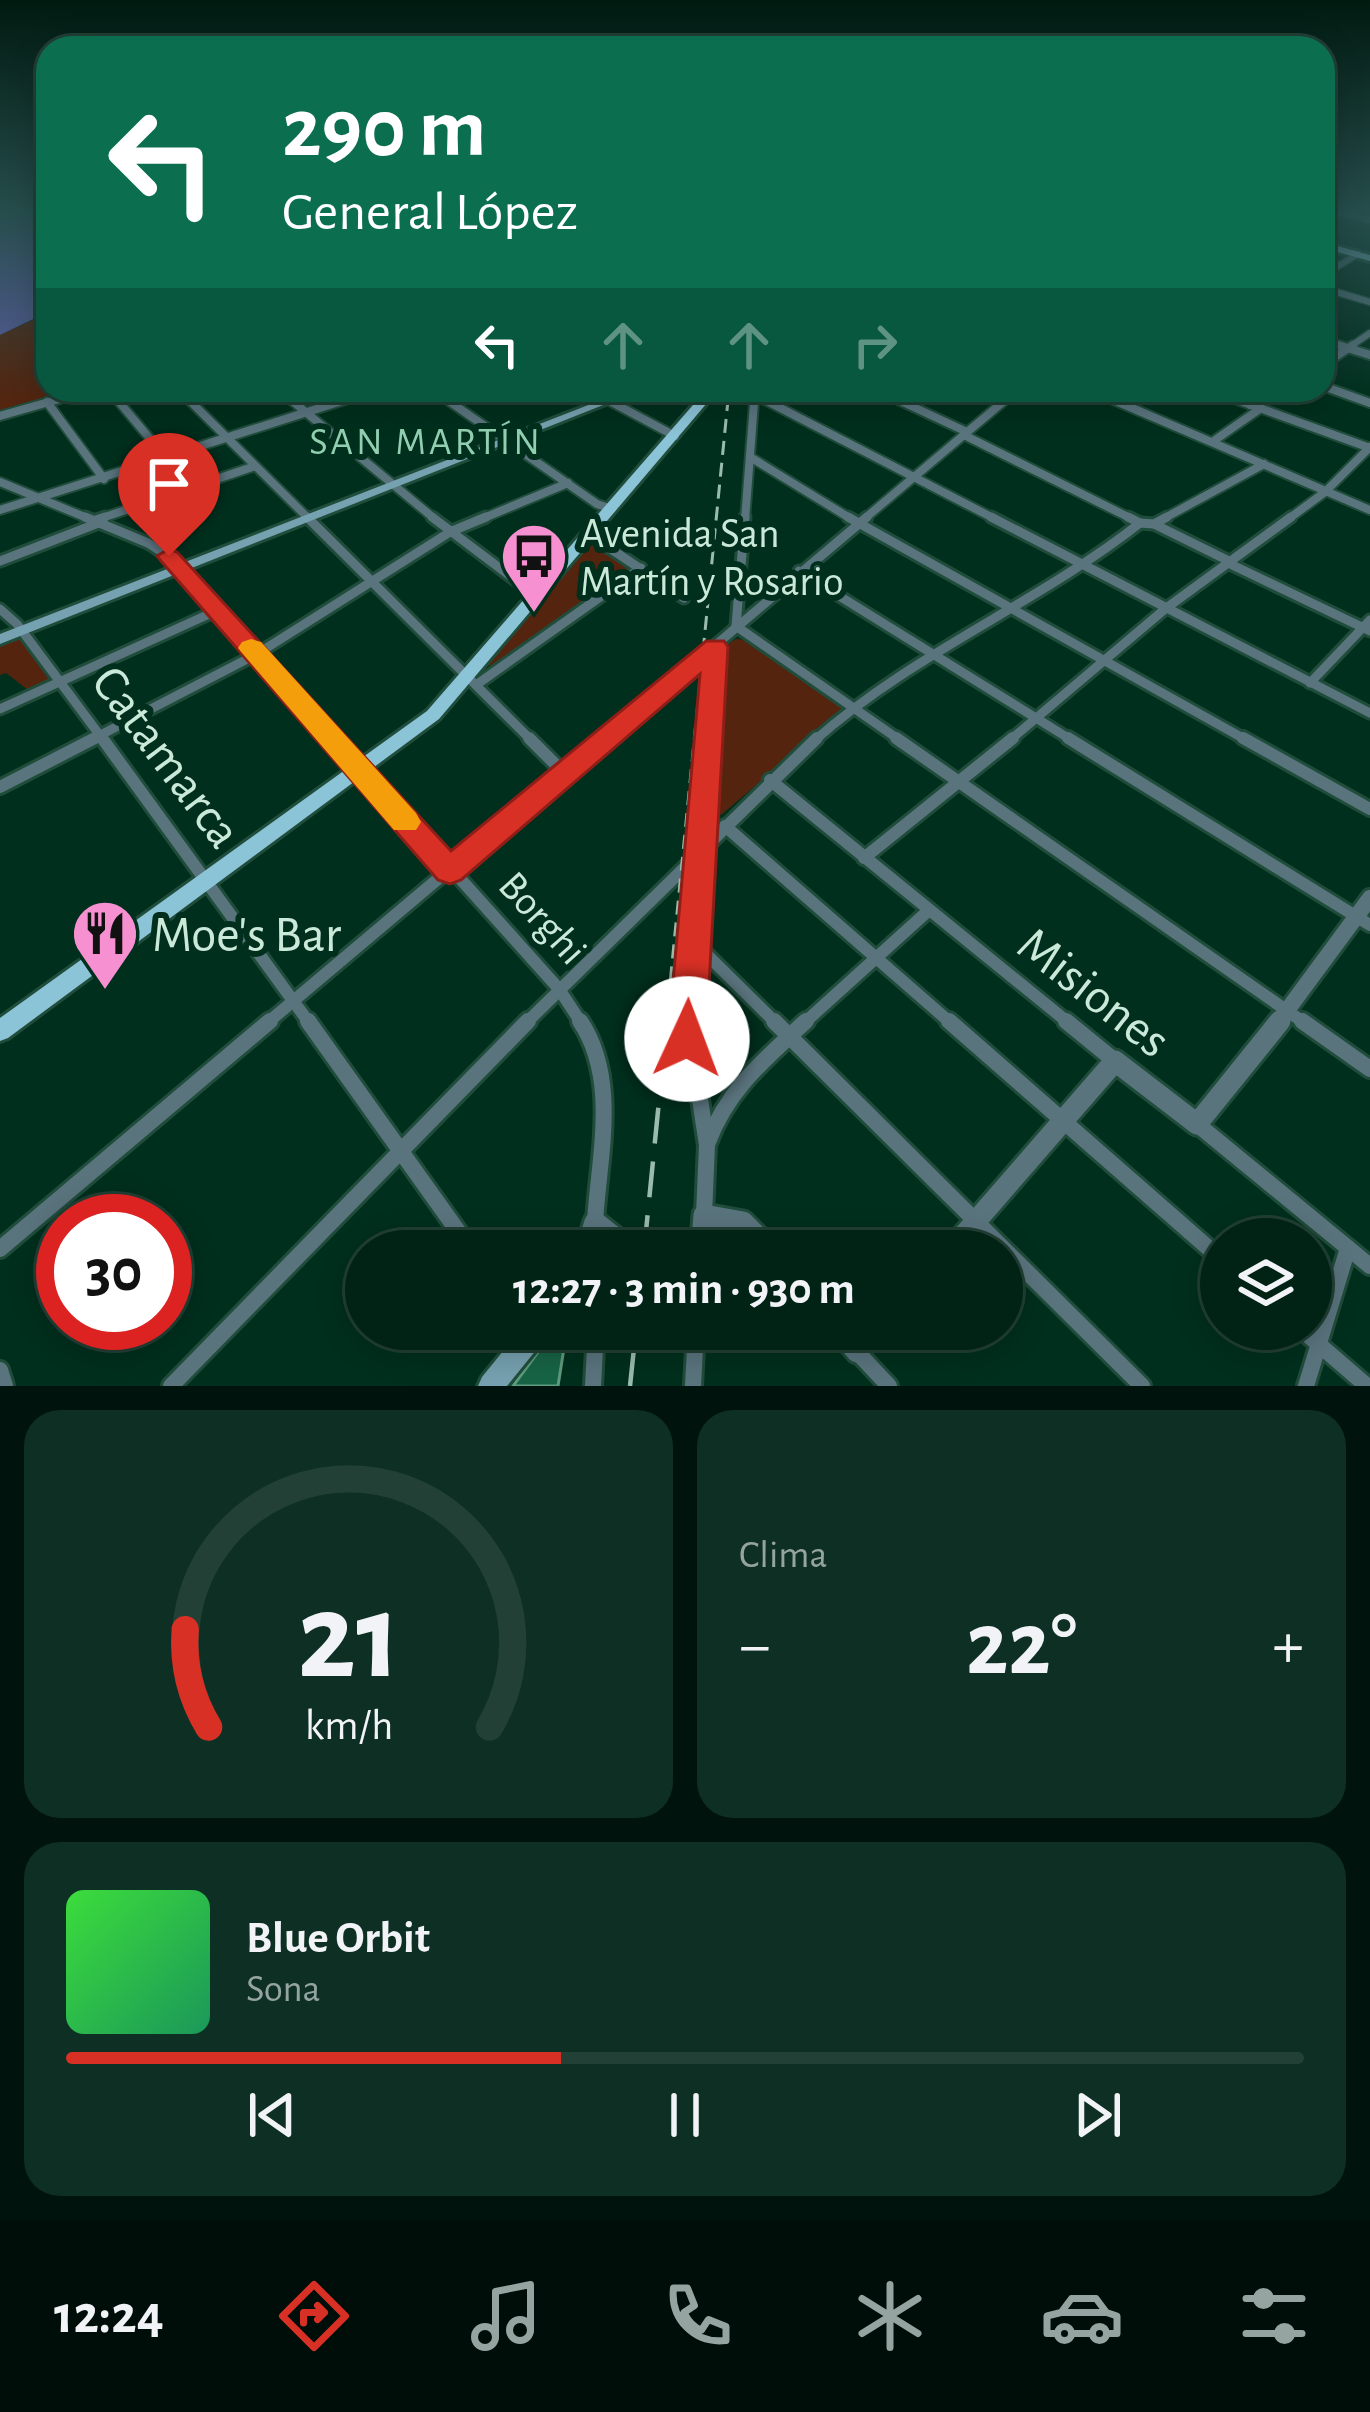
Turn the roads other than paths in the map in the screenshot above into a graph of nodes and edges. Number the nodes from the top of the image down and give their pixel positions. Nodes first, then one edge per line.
1 (1335, 292) edge
2 (1370, 302) edge
3 (1370, 333) edge
4 (1335, 344) edge
5 (1349, 348) junction
6 (1370, 355) edge
7 (1335, 357) edge
8 (1335, 390) edge
9 (47, 402) joint
10 (120, 402) edge
11 (191, 402) edge
12 (294, 402) edge
13 (341, 402) edge
14 (452, 402) edge
15 (585, 402) edge
16 (610, 402) edge
17 (698, 402) edge
18 (754, 402) edge
19 (772, 402) edge
20 (902, 402) edge
21 (1002, 402) edge
22 (1120, 402) edge
23 (1242, 402) edge
24 (1256, 402) edge
25 (1370, 403) edge
26 (1250, 405) junction
27 (1261, 409) junction
28 (308, 413) junction
29 (0, 416) edge
30 (965, 433) junction
31 (671, 435) junction
32 (504, 438) junction
33 (228, 439) junction
34 (1215, 440) junction
35 (1370, 448) edge
36 (750, 457) junction
37 (167, 459) junction
38 (1264, 464) junction
39 (255, 466) junction
40 (104, 479) junction
41 (915, 479) junction
42 (0, 482) edge
43 (389, 482) junction
44 (568, 483) junction
45 (1325, 492) junction
46 (41, 499) junction
47 (608, 509) junction
48 (0, 510) edge
49 (1370, 510) edge
50 (305, 514) junction
51 (99, 521) junction
52 (862, 524) junction
53 (1147, 524) junction
54 (450, 532) junction
55 (590, 536) junction
56 (1226, 561) junction
57 (0, 562) edge
58 (177, 564) junction
59 (1084, 567) junction
60 (641, 568) junction
61 (799, 571) junction
62 (371, 581) junction
63 (534, 596) junction
64 (684, 598) dead end
65 (0, 609) edge
66 (1166, 609) junction
67 (218, 610) junction
68 (1015, 611) junction
69 (736, 626) junction
70 (1368, 626) edge
71 (19, 627) junction
72 (0, 635) edge
73 (715, 647) junction
74 (257, 654) junction
75 (936, 654) junction
76 (493, 663) junction
77 (1106, 663) junction
78 (469, 678) junction
79 (61, 682) junction
80 (1310, 682) junction
81 (0, 709) edge
82 (850, 709) junction
83 (1370, 713) edge
84 (1037, 719) junction
85 (102, 736) junction
86 (356, 767) junction
87 (565, 774) junction
88 (770, 780) junction
89 (958, 782) junction
90 (0, 787) edge
91 (1370, 809) edge
92 (725, 826) junction
93 (699, 854) junction
94 (864, 858) junction
95 (450, 871) junction
96 (205, 876) junction
97 (1370, 898) edge
98 (928, 911) junction
99 (1363, 921) edge
100 (691, 939) junction
101 (876, 958) junction
102 (559, 989) junction
103 (295, 1002) junction
104 (1288, 1011) junction
105 (0, 1017) edge
106 (0, 1031) edge
107 (788, 1036) junction
108 (1115, 1061) junction
109 (1370, 1069) edge
110 (1064, 1122) junction
111 (1197, 1124) junction
112 (707, 1145) junction
113 (400, 1150) junction
114 (704, 1215) junction
115 (595, 1222) junction
116 (976, 1222) junction
117 (457, 1230) edge
118 (593, 1230) edge
119 (605, 1230) edge
120 (703, 1230) edge
121 (754, 1230) edge
122 (969, 1230) edge
123 (1200, 1241) edge
124 (1348, 1248) junction
125 (0, 1249) edge
126 (1370, 1266) edge
127 (1332, 1302) edge
128 (518, 1350) edge
129 (595, 1350) edge
130 (695, 1350) edge
131 (1317, 1350) edge
132 (1325, 1350) edge
133 (857, 1352) edge
134 (0, 1370) edge
135 (5, 1386) edge
136 (170, 1386) edge
137 (491, 1386) edge
138 (593, 1386) edge
139 (693, 1386) edge
140 (889, 1386) edge
141 (1142, 1386) edge
142 (1306, 1386) edge
143 (1366, 1386) edge

1 - 2 street
3 - 5 street
4 - 5 street
5 - 6 street
5 - 7 street
8 - 25 street
9 - 29 street
9 - 40 street
10 - 37 street
11 - 33 street
12 - 28 street
13 - 28 street
14 - 32 street
15 - 32 main road
16 - 31 street
17 - 31 main road
18 - 36 street
19 - 41 street
20 - 30 street
21 - 30 street
22 - 34 street
23 - 26 street
24 - 26 street
26 - 27 street
27 - 34 street
27 - 35 street
28 - 33 street
28 - 43 street
30 - 41 street
30 - 53 street
31 - 47 main road
32 - 43 main road
32 - 44 street
33 - 37 street
33 - 39 street
34 - 38 street
35 - 45 street
36 - 52 street
36 - 69 street
37 - 40 street
38 - 45 street
38 - 53 street
39 - 50 street
39 - 51 street
40 - 46 street
41 - 52 street
41 - 59 street
42 - 46 street, Borghi
43 - 50 main road
43 - 54 street
44 - 47 street
44 - 54 street
45 - 49 street
45 - 56 street
46 - 48 street
46 - 51 street, Borghi
47 - 55 main road
47 - 63 main road
50 - 58 main road
50 - 62 street
51 - 57 street
51 - 58 street, Borghi
52 - 61 street
52 - 68 street
53 - 56 street
53 - 59 street
54 - 62 street
54 - 63 street
55 - 60 street
55 - 63 main road
56 - 66 street
56 - 70 street
58 - 67 street, Borghi
58 - 71 main road
59 - 66 street
59 - 68 street
60 - 64 street
60 - 76 street
61 - 69 street
61 - 75 street
62 - 74 street
62 - 78 street
63 - 76 main road
63 - 78 main road
65 - 71 street, Catamarca
66 - 77 street
66 - 80 street
67 - 74 street, Borghi
67 - 79 street
68 - 75 street
68 - 77 street
69 - 73 street
69 - 82 street
70 - 80 street
71 - 72 main road
71 - 79 street, Catamarca
73 - 87 street
73 - 93 street
74 - 85 street
74 - 86 street, Borghi
75 - 82 street
75 - 84 street
76 - 78 main road
77 - 84 street
77 - 91 street
78 - 86 main road
78 - 87 street
79 - 81 street
79 - 85 street, Catamarca
80 - 83 street
82 - 88 street
82 - 89 street
84 - 89 street
84 - 99 street
85 - 90 street
85 - 96 street, Catamarca
86 - 95 street, Borghi
86 - 96 main road
87 - 95 street
88 - 92 street
88 - 94 street, Misiones
89 - 94 street
89 - 104 street
92 - 93 street
92 - 101 street
93 - 100 street
93 - 102 street
94 - 98 street, Misiones
95 - 102 street, Borghi
95 - 103 street
96 - 103 street, Catamarca
96 - 105 main road
96 - 106 main road
97 - 99 street
98 - 101 street
98 - 108 street, Misiones
99 - 104 street
100 - 107 street
100 - 112 street
101 - 107 street
101 - 110 street
102 - 113 street
102 - 115 street, Borghi
103 - 113 street, Catamarca
103 - 125 street
104 - 109 street
104 - 111 street
107 - 112 street
107 - 116 street
108 - 110 street
108 - 111 street, Misiones
110 - 116 street
110 - 123 street
111 - 124 street, Misiones
112 - 114 street
113 - 117 street, Catamarca
113 - 136 street
114 - 120 street
114 - 121 street
115 - 118 street
115 - 119 street
116 - 122 street
116 - 141 street
124 - 126 street, Misiones
124 - 127 street
128 - 137 main road
129 - 138 street
130 - 139 street
131 - 142 street
132 - 143 street
133 - 140 street
134 - 135 street

